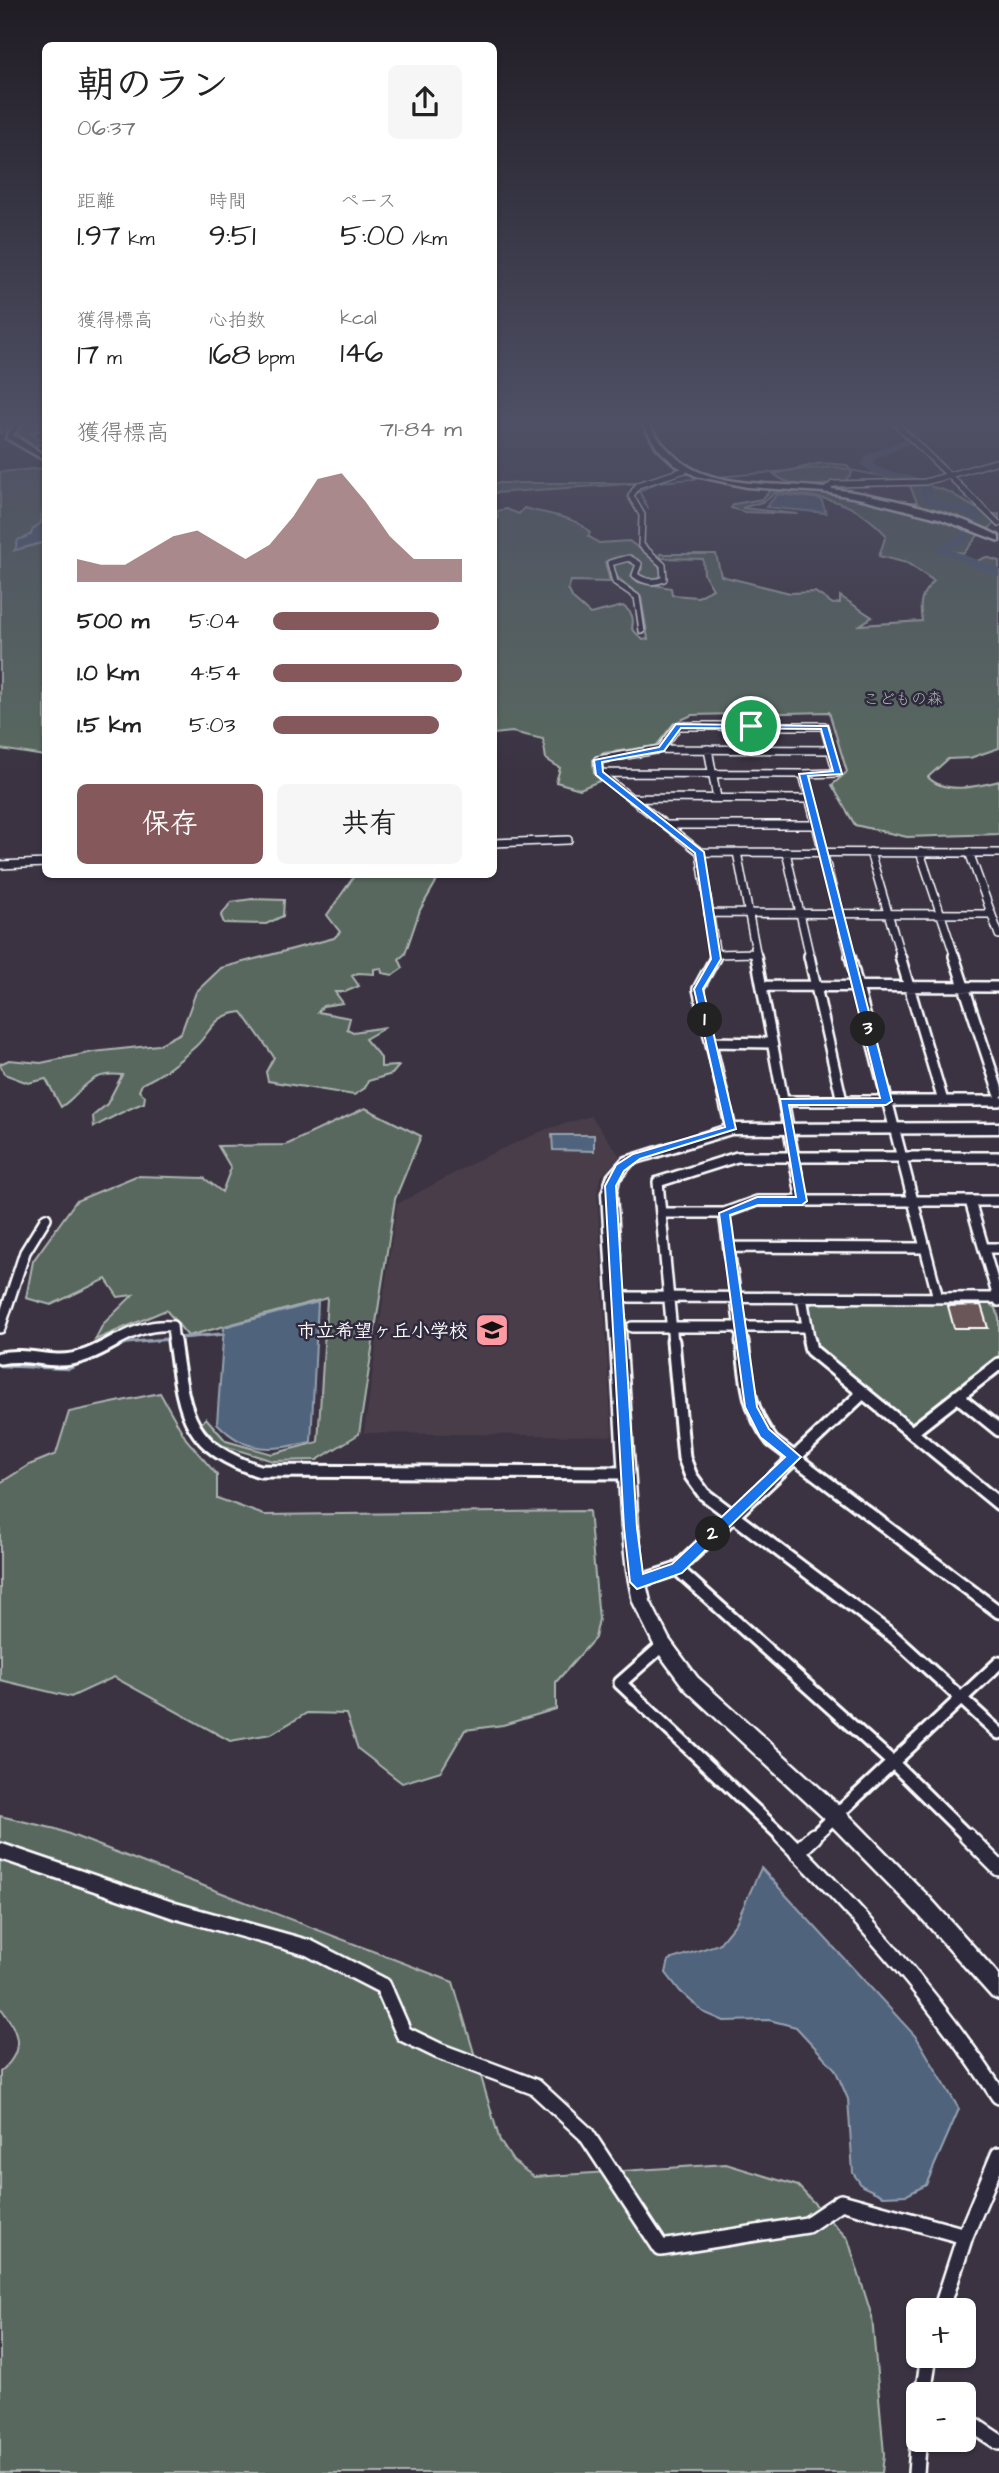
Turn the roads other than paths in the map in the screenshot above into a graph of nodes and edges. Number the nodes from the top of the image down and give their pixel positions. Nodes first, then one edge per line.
1 (641, 538) edge
2 (642, 631) dead end
3 (661, 749) junction
4 (708, 749) junction
5 (830, 750) junction
6 (599, 773) junction
7 (713, 773) junction
8 (803, 774) junction
9 (631, 798) junction
10 (717, 799) junction
11 (809, 799) junction
12 (664, 825) junction
13 (816, 825) junction
14 (568, 840) dead end
15 (497, 843) edge
16 (699, 852) junction
17 (737, 852) junction
18 (786, 852) junction
19 (823, 852) junction
20 (870, 852) junction
21 (920, 852) junction
22 (969, 852) junction
23 (999, 853) edge
24 (42, 863) edge
25 (0, 865) edge
26 (708, 913) junction
27 (800, 913) junction
28 (887, 913) junction
29 (749, 914) junction
30 (839, 914) junction
31 (939, 914) junction
32 (991, 914) junction
33 (999, 935) edge
34 (755, 953) junction
35 (716, 954) junction
36 (762, 986) junction
37 (817, 986) junction
38 (858, 987) junction
39 (909, 987) junction
40 (963, 987) junction
41 (999, 987) edge
42 (710, 1042) junction
43 (772, 1043) junction
44 (999, 1093) edge
45 (783, 1101) junction
46 (842, 1101) junction
47 (886, 1101) junction
48 (943, 1101) junction
49 (999, 1101) edge
50 (788, 1128) junction
51 (894, 1128) junction
52 (999, 1128) edge
53 (731, 1129) junction
54 (793, 1156) junction
55 (901, 1157) junction
56 (999, 1157) edge
57 (802, 1201) junction
58 (912, 1201) junction
59 (970, 1201) junction
60 (999, 1201) edge
61 (661, 1213) junction
62 (724, 1213) junction
63 (46, 1218) dead end
64 (729, 1247) junction
65 (925, 1248) junction
66 (984, 1248) junction
67 (999, 1248) edge
68 (616, 1297) junction
69 (669, 1297) junction
70 (802, 1297) junction
71 (735, 1298) junction
72 (938, 1298) junction
73 (999, 1299) edge
74 (632, 1326) dead end
75 (672, 1327) junction
76 (739, 1327) junction
77 (807, 1327) junction
78 (0, 1328) edge
79 (0, 1358) edge
80 (999, 1364) edge
81 (863, 1393) junction
82 (957, 1396) junction
83 (999, 1430) edge
84 (912, 1433) junction
85 (794, 1457) junction
86 (628, 1473) junction
87 (999, 1504) edge
88 (733, 1516) junction
89 (677, 1569) junction
90 (637, 1582) junction
91 (999, 1612) edge
92 (663, 1645) junction
93 (999, 1663) edge
94 (963, 1697) junction
95 (999, 1733) edge
96 (892, 1762) junction
97 (836, 1816) junction
98 (0, 1851) edge
99 (797, 1852) junction
100 (999, 1868) edge
101 (999, 1990) edge
102 (999, 2096) edge
103 (999, 2155) edge
104 (965, 2236) junction
105 (945, 2298) edge
106 (976, 2426) edge
107 (999, 2442) edge
108 (918, 2452) edge
109 (916, 2473) edge

1 - 2 street
3 - 4 street
3 - 5 street
3 - 6 street
4 - 5 street
4 - 7 street
5 - 8 street
6 - 7 street
6 - 9 street
7 - 8 street
7 - 10 street
8 - 11 street
9 - 10 street
9 - 12 street
10 - 11 street
11 - 13 street
12 - 13 street
12 - 16 street
13 - 19 street
14 - 15 street
16 - 17 street
16 - 26 street
17 - 18 street
17 - 29 street
18 - 19 street
18 - 27 street
19 - 20 street
19 - 30 street
20 - 21 street
20 - 28 street
21 - 22 street
21 - 31 street
22 - 23 street
22 - 32 street
24 - 25 street
26 - 29 street
26 - 35 street
27 - 29 street
27 - 30 street
27 - 37 street
28 - 30 street
28 - 31 street
28 - 39 street
29 - 34 street
30 - 38 street
31 - 32 street
31 - 40 street
32 - 33 street
34 - 35 street
34 - 36 street
35 - 42 street
36 - 37 street
36 - 43 street
37 - 38 street
37 - 46 street
38 - 39 street
38 - 47 street
39 - 40 street
39 - 48 street
40 - 41 street
40 - 44 street
42 - 43 street
42 - 53 street
43 - 45 street
45 - 46 street
45 - 50 street
46 - 47 street
47 - 48 street
47 - 51 street
48 - 49 street
50 - 51 street
50 - 53 street
50 - 54 street
51 - 52 street
51 - 55 street
53 - 68 street
54 - 55 street
54 - 57 street
54 - 61 street
55 - 56 street
55 - 58 street
57 - 58 street
57 - 62 street
58 - 59 street
58 - 65 street
59 - 60 street
59 - 66 street
61 - 62 street
61 - 69 street
62 - 64 street
63 - 78 street
64 - 65 street
64 - 71 street
65 - 72 street
66 - 67 street
66 - 73 street
68 - 69 street
68 - 86 street
69 - 71 street
69 - 75 street
70 - 71 street
70 - 72 street
70 - 77 street
71 - 76 street
72 - 73 street
74 - 75 street
75 - 76 street
75 - 88 street
76 - 77 street
76 - 85 street
77 - 81 street
79 - 86 street
80 - 82 street
81 - 84 street
81 - 85 street
82 - 83 street
82 - 84 street
84 - 87 street
85 - 88 street
85 - 91 street
86 - 90 street
88 - 89 street
88 - 94 street
89 - 90 street
89 - 96 street
90 - 92 street
92 - 97 street
92 - 99 street
93 - 94 street
94 - 95 street
94 - 96 street
96 - 97 street
96 - 100 street
97 - 99 street
97 - 101 street
98 - 104 street
99 - 102 street
103 - 104 street
104 - 105 street
106 - 107 street
108 - 109 street

